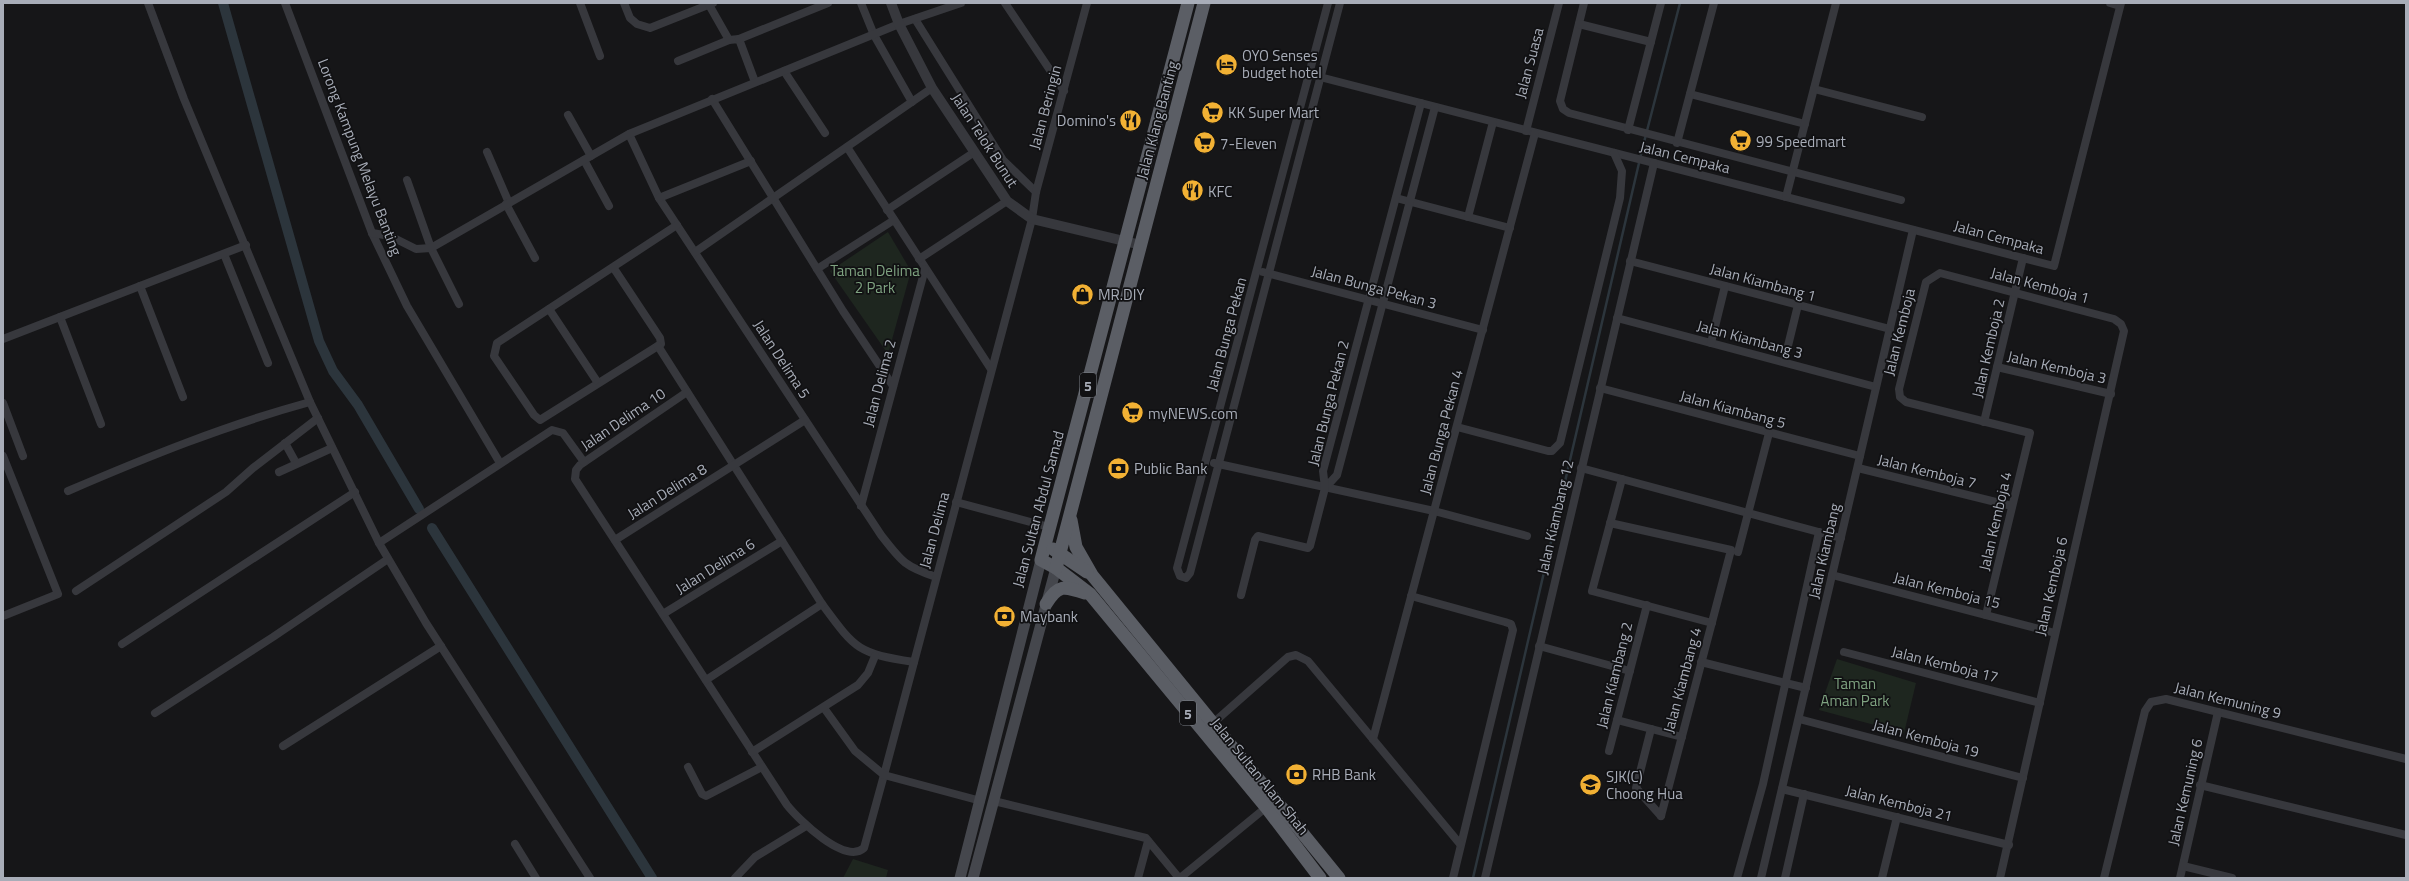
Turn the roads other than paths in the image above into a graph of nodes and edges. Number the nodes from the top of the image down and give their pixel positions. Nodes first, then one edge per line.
1 (148, 3) edge
2 (285, 3) edge
3 (580, 3) edge
4 (624, 3) edge
5 (828, 3) edge
6 (861, 3) edge
7 (891, 3) edge
8 (961, 3) edge
9 (1005, 3) edge
10 (1087, 3) edge
11 (1188, 3) edge
12 (1204, 3) edge
13 (1340, 3) edge
14 (1560, 3) edge
15 (1584, 3) edge
16 (1661, 3) edge
17 (1714, 3) edge
18 (1836, 3) edge
19 (2110, 3) edge
20 (710, 4) edge
21 (1326, 4) edge
22 (2120, 4) edge
23 (915, 19) junction
24 (899, 24) junction
25 (1579, 24) junction
26 (874, 35) junction
27 (739, 39) junction
28 (729, 40) junction
29 (1651, 42) junction
30 (600, 56) dead end
31 (678, 61) dead end
32 (784, 71) junction
33 (1309, 74) junction
34 (1320, 78) junction
35 (755, 82) junction
36 (932, 88) junction
37 (1814, 89) junction
38 (1064, 90) junction
39 (1690, 94) junction
40 (712, 99) junction
41 (912, 102) junction
42 (1421, 103) junction
43 (1435, 107) junction
44 (568, 115) dead end
45 (1922, 117) dead end
46 (1493, 122) junction
47 (1805, 124) junction
48 (1526, 130) junction
49 (1632, 131) junction
50 (825, 133) dead end
51 (1535, 133) junction
52 (629, 134) junction
53 (1678, 143) junction
54 (847, 147) junction
55 (487, 152) dead end
56 (973, 153) junction
57 (1614, 153) junction
58 (587, 158) junction
59 (751, 161) junction
60 (1654, 163) junction
61 (1792, 172) junction
62 (407, 180) dead end
63 (1036, 192) junction
64 (1786, 197) junction
65 (659, 198) junction
66 (774, 198) junction
67 (1396, 198) junction
68 (1901, 200) dead end
69 (1007, 201) junction
70 (1410, 202) junction
71 (508, 203) junction
72 (608, 206) dead end
73 (887, 210) junction
74 (1468, 217) junction
75 (1032, 219) junction
76 (894, 220) junction
77 (677, 225) junction
78 (1510, 228) junction
79 (1913, 230) junction
80 (372, 233) junction
81 (1126, 242) junction
82 (246, 245) junction
83 (1141, 245) junction
84 (431, 248) junction
85 (695, 252) junction
86 (224, 254) junction
87 (535, 258) dead end
88 (2023, 258) junction
89 (920, 259) junction
90 (1630, 261) junction
91 (613, 267) junction
92 (817, 269) junction
93 (925, 269) junction
94 (1258, 271) junction
95 (1940, 273) joint
96 (1268, 274) junction
97 (140, 286) junction
98 (1725, 286) junction
99 (2015, 293) junction
100 (1368, 300) junction
101 (459, 304) dead end
102 (1383, 304) junction
103 (1798, 305) junction
104 (549, 309) junction
105 (60, 317) junction
106 (1617, 318) junction
107 (1890, 329) junction
108 (1483, 330) junction
109 (2124, 335) joint
110 (3, 339) edge
111 (1711, 343) junction
112 (658, 346) junction
113 (1784, 362) junction
114 (268, 363) dead end
115 (1998, 367) junction
116 (991, 369) junction
117 (596, 380) dead end
118 (893, 386) junction
119 (1876, 387) junction
120 (1600, 388) junction
121 (687, 392) junction
122 (2110, 394) junction
123 (183, 397) dead end
124 (310, 402) junction
125 (3, 403) edge
126 (318, 418) junction
127 (805, 420) junction
128 (1984, 422) junction
129 (100, 424) dead end
130 (1457, 427) junction
131 (1769, 433) junction
132 (285, 443) junction
133 (332, 448) junction
134 (3, 456) edge
135 (23, 456) dead end
136 (1860, 456) junction
137 (1207, 461) junction
138 (584, 462) junction
139 (296, 463) junction
140 (500, 463) junction
141 (1218, 464) junction
142 (734, 465) junction
143 (1581, 468) junction
144 (1858, 468) junction
145 (279, 472) dead end
146 (1622, 479) junction
147 (1325, 488) junction
148 (68, 491) dead end
149 (355, 492) junction
150 (956, 502) junction
151 (861, 506) junction
152 (2012, 506) junction
153 (1434, 511) junction
154 (1070, 512) junction
155 (1749, 513) junction
156 (1610, 523) junction
157 (1049, 527) junction
158 (1819, 532) junction
159 (1527, 536) dead end
160 (1841, 538) junction
161 (615, 540) junction
162 (782, 541) junction
163 (379, 543) junction
164 (1045, 545) junction
165 (1734, 551) junction
166 (1060, 553) junction
167 (388, 558) junction
168 (1041, 560) junction
169 (1056, 568) junction
170 (1092, 575) junction
171 (1832, 575) junction
172 (936, 577) junction
173 (76, 591) dead end
174 (1090, 594) junction
175 (1241, 595) dead end
176 (1411, 596) junction
177 (822, 604) junction
178 (1046, 604) junction
179 (1647, 606) junction
180 (663, 614) junction
181 (1986, 615) junction
182 (3, 616) edge
183 (1712, 623) junction
184 (2055, 633) junction
185 (122, 644) dead end
186 (441, 646) junction
187 (1539, 646) junction
188 (1844, 652) dead end
189 (875, 656) junction
190 (914, 662) junction
191 (1701, 662) junction
192 (1630, 671) junction
193 (706, 680) junction
194 (1786, 683) junction
195 (1806, 688) junction
196 (2040, 703) junction
197 (824, 708) junction
198 (2218, 712) junction
199 (155, 713) dead end
200 (1799, 719) junction
201 (1617, 720) junction
202 (1212, 724) junction
203 (1651, 729) junction
204 (1682, 737) junction
205 (1372, 739) junction
206 (283, 746) dead end
207 (1609, 751) dead end
208 (752, 752) junction
209 (2406, 759) edge
210 (762, 766) junction
211 (688, 767) dead end
212 (884, 775) junction
213 (2023, 778) junction
214 (2200, 785) junction
215 (1782, 789) junction
216 (1804, 794) junction
217 (981, 801) junction
218 (994, 801) junction
219 (1271, 803) junction
220 (1897, 817) junction
221 (806, 826) junction
222 (2406, 834) edge
223 (1148, 841) junction
224 (515, 844) dead end
225 (1460, 844) junction
226 (2009, 845) junction
227 (2183, 866) junction
228 (536, 878) edge
229 (589, 878) edge
230 (735, 878) edge
231 (960, 878) edge
232 (973, 878) edge
233 (1138, 878) edge
234 (1179, 878) edge
235 (1320, 878) edge
236 (1339, 878) edge
237 (1453, 878) edge
238 (1485, 878) edge
239 (1737, 878) edge
240 (1761, 878) edge
241 (1785, 878) edge
242 (1882, 878) edge
243 (2000, 878) edge
244 (2104, 878) edge
245 (2180, 878) edge
246 (2232, 878) edge

1 - 82 street
2 - 80 street, Lorong Kampung Melayu Banting
3 - 30 street
4 - 20 street
5 - 27 street
6 - 26 street
7 - 24 street, Jalan Telok Bunut
8 - 23 street
9 - 38 street
10 - 38 street, Jalan Beringin
11 - 81 highway, Jalan Klang Banting / 5
12 - 83 highway, Jalan Klang Banting / 5
13 - 34 street, Jalan Bunga Pekan
14 - 48 street, Jalan Suasa
15 - 25 street
16 - 29 street
17 - 39 street
18 - 37 street
19 - 22 street
20 - 28 street
21 - 33 street, Jalan Bunga Pekan
22 - 88 street, Jalan Cempaka
23 - 24 street
23 - 63 street
24 - 26 street
24 - 36 street, Jalan Telok Bunut
25 - 29 street
25 - 49 street
26 - 32 street
26 - 41 street
27 - 28 street
27 - 35 street
28 - 31 street
29 - 49 street
32 - 35 street
32 - 50 street
33 - 34 street, Jalan Cempaka
33 - 94 street, Jalan Bunga Pekan
34 - 42 street, Jalan Cempaka
34 - 96 street, Jalan Bunga Pekan
35 - 40 street
36 - 41 street
36 - 56 street, Jalan Telok Bunut
37 - 45 street
37 - 47 street
38 - 63 street, Jalan Beringin
39 - 47 street
39 - 53 street
40 - 52 street
40 - 59 street
41 - 54 street
42 - 43 street, Jalan Cempaka
42 - 67 street, Jalan Bunga Pekan 2
43 - 46 street, Jalan Cempaka
43 - 70 street, Jalan Bunga Pekan 2
44 - 58 street
46 - 48 street, Jalan Cempaka
46 - 74 street
47 - 61 street
48 - 51 street, Jalan Cempaka
49 - 53 street
51 - 57 street, Jalan Cempaka
51 - 78 street, Jalan Bunga Pekan 4
52 - 58 street
52 - 65 street, Jalan Delima 5
53 - 61 street
54 - 66 street
54 - 73 street
55 - 71 street
56 - 69 street, Jalan Telok Bunut
56 - 73 street
57 - 60 street, Jalan Cempaka
57 - 130 street
58 - 71 street
58 - 72 street
59 - 65 street
59 - 66 street
60 - 64 street, Jalan Cempaka
60 - 90 street, Jalan Kiambang 12
61 - 64 street
61 - 68 street
62 - 84 street
63 - 75 street, Jalan Beringin
64 - 79 street, Jalan Cempaka
65 - 77 street, Jalan Delima 5
66 - 85 street
66 - 92 street
67 - 70 street
67 - 100 street, Jalan Bunga Pekan 2
69 - 75 street, Jalan Telok Bunut
69 - 89 street
70 - 74 street
70 - 102 street, Jalan Bunga Pekan 2
71 - 84 street
71 - 87 street
73 - 76 street
74 - 78 street
75 - 81 street, Jalan Telok Bunut
75 - 116 street, Jalan Delima
76 - 89 street
76 - 92 street
77 - 85 street, Jalan Delima 5
77 - 91 street
78 - 108 street, Jalan Bunga Pekan 4
79 - 88 street, Jalan Cempaka
79 - 107 street, Jalan Kiambang
80 - 84 street
80 - 140 street, Lorong Kampung Melayu Banting
81 - 83 street, Jalan Telok Bunut
81 - 157 highway, Jalan Sultan Abdul Samad / 5
82 - 86 street
82 - 124 street
83 - 154 highway, 5
84 - 101 street
85 - 127 street, Jalan Delima 5
86 - 97 street
86 - 114 street
88 - 99 street, Jalan Kemboja 2
89 - 93 street
90 - 98 street, Jalan Kiambang 1
90 - 106 street, Jalan Kiambang 12
91 - 104 street
91 - 112 street
92 - 118 street
93 - 116 street
93 - 118 street, Jalan Delima 2
94 - 96 street, Jalan Bunga Pekan 3
94 - 137 street, Jalan Bunga Pekan
95 - 99 street, Jalan Kemboja 1
95 - 128 street, Jalan Kemboja
96 - 100 street, Jalan Bunga Pekan 3
96 - 141 street, Jalan Bunga Pekan
97 - 105 street
97 - 123 street
98 - 103 street, Jalan Kiambang 1
98 - 111 street
99 - 109 street, Jalan Kemboja 1
99 - 115 street, Jalan Kemboja 2
100 - 102 street, Jalan Bunga Pekan 3
100 - 147 street, Jalan Bunga Pekan 2
102 - 108 street, Jalan Bunga Pekan 3
102 - 147 street, Jalan Bunga Pekan 2
103 - 107 street, Jalan Kiambang 1
103 - 113 street
104 - 112 street
104 - 117 street
105 - 110 street
105 - 129 street
106 - 111 street, Jalan Kiambang 3
106 - 120 street, Jalan Kiambang 12
107 - 119 street, Jalan Kiambang
108 - 130 street, Jalan Bunga Pekan 4
109 - 122 street, Jalan Kemboja 6
111 - 113 street, Jalan Kiambang 3
112 - 121 street
113 - 119 street, Jalan Kiambang 3
115 - 122 street, Jalan Kemboja 3
115 - 128 street, Jalan Kemboja 2
116 - 150 street, Jalan Delima
118 - 151 street, Jalan Delima 2
119 - 136 street, Jalan Kiambang
120 - 131 street, Jalan Kiambang 5
120 - 143 street, Jalan Kiambang 12
121 - 138 street, Jalan Delima 10
121 - 142 street
122 - 184 street, Jalan Kemboja 6
124 - 126 street
124 - 148 street
125 - 135 street
126 - 132 street
126 - 133 street
127 - 142 street, Jalan Delima 8
127 - 151 street, Jalan Delima 5
128 - 152 street, Jalan Kemboja 4
130 - 153 street, Jalan Bunga Pekan 4
131 - 136 street, Jalan Kiambang 5
131 - 155 street, Jalan Kiambang 4
132 - 139 street
132 - 173 street
133 - 139 street
133 - 149 street
134 - 182 street
136 - 144 street, Jalan Kiambang
137 - 141 street
137 - 141 street, Jalan Bunga Pekan
138 - 140 street
138 - 161 street, Jalan Delima 10
139 - 145 street
140 - 163 street
141 - 147 street
142 - 161 street, Jalan Delima 8
142 - 162 street
143 - 146 street
143 - 187 street, Jalan Kiambang 12
144 - 152 street, Jalan Kemboja 7
144 - 160 street, Jalan Kiambang
146 - 155 street
146 - 156 street
147 - 153 street
147 - 175 street
149 - 163 street
149 - 185 street
150 - 157 street
150 - 172 street, Jalan Delima
151 - 172 street, Jalan Delima 5
152 - 181 street, Jalan Kemboja 4
153 - 159 street
153 - 176 street, Jalan Bunga Pekan 4
154 - 166 highway, 5
154 - 170 highway
155 - 158 street
155 - 165 street, Jalan Kiambang 4
156 - 165 street
156 - 179 street
157 - 164 highway, Jalan Sultan Abdul Samad / 5
158 - 160 street
158 - 194 street, Jalan Kiambang
160 - 171 street, Jalan Kiambang
161 - 180 street
162 - 177 street
162 - 180 street, Jalan Delima 6
163 - 167 street
164 - 166 highway, 5
164 - 168 highway, Jalan Sultan Abdul Samad / 5
165 - 183 street, Jalan Kiambang 4
166 - 169 highway, 5
166 - 170 highway, 5
167 - 186 street
167 - 199 street
168 - 169 highway, Jalan Sultan Alam Shah / 5
168 - 217 main road, Jalan Sultan Abdul Samad
169 - 174 highway, Jalan Sultan Alam Shah / 5
169 - 178 main road
170 - 202 highway, Jalan Sultan Alam Shah / 5
171 - 181 street, Jalan Kemboja 15
171 - 195 street, Jalan Kiambang
172 - 190 street, Jalan Delima
174 - 178 highway
174 - 219 highway, Jalan Sultan Alam Shah / 5
176 - 205 street, Jalan Bunga Pekan 4
176 - 225 street
177 - 189 street
177 - 193 street
178 - 218 main road
179 - 183 street
179 - 192 street, Jalan Kiambang 2
180 - 193 street
181 - 184 street, Jalan Kemboja 15
183 - 191 street, Jalan Kiambang 4
184 - 196 street, Jalan Kemboja 6
186 - 206 street
186 - 229 street
187 - 192 street
187 - 238 street, Jalan Kiambang 12
188 - 196 street, Jalan Kemboja 17
189 - 190 street
189 - 197 street
190 - 212 street, Jalan Delima
191 - 194 street
191 - 204 street, Jalan Kiambang 4
192 - 201 street, Jalan Kiambang 2
193 - 208 street
194 - 195 street
194 - 239 street, Jalan Kiambang
195 - 200 street, Jalan Kiambang
196 - 213 street, Jalan Kemboja 6
197 - 208 street
197 - 212 street
198 - 209 street, Jalan Kemuning 9
198 - 214 street, Jalan Kemuning 6
198 - 244 street, Jalan Kemuning 9
200 - 213 street, Jalan Kemboja 19
200 - 215 street, Jalan Kiambang
201 - 203 street
201 - 207 street, Jalan Kiambang 2
202 - 205 street
202 - 219 highway, Jalan Sultan Alam Shah / 5
203 - 204 street
203 - 204 street, Jalan Kiambang 4
205 - 225 street
208 - 210 street
210 - 211 street
210 - 221 street
212 - 217 street
212 - 221 street, Jalan Delima
213 - 226 street, Jalan Kemboja 6
214 - 222 street
214 - 227 street, Jalan Kemuning 6
215 - 216 street, Jalan Kemboja 21
215 - 240 street, Jalan Kiambang
216 - 220 street, Jalan Kemboja 21
216 - 241 street
217 - 231 main road, Jalan Sultan Abdul Samad
218 - 223 street
218 - 232 main road
219 - 234 street
219 - 235 highway, Jalan Sultan Alam Shah / 5
219 - 236 highway, Jalan Sultan Alam Shah / 5
220 - 226 street, Jalan Kemboja 21
220 - 242 street
221 - 230 street
223 - 233 street
223 - 234 street
224 - 228 street
225 - 237 street
226 - 243 street, Jalan Kemboja 6
227 - 245 street, Jalan Kemuning 6
227 - 246 street

